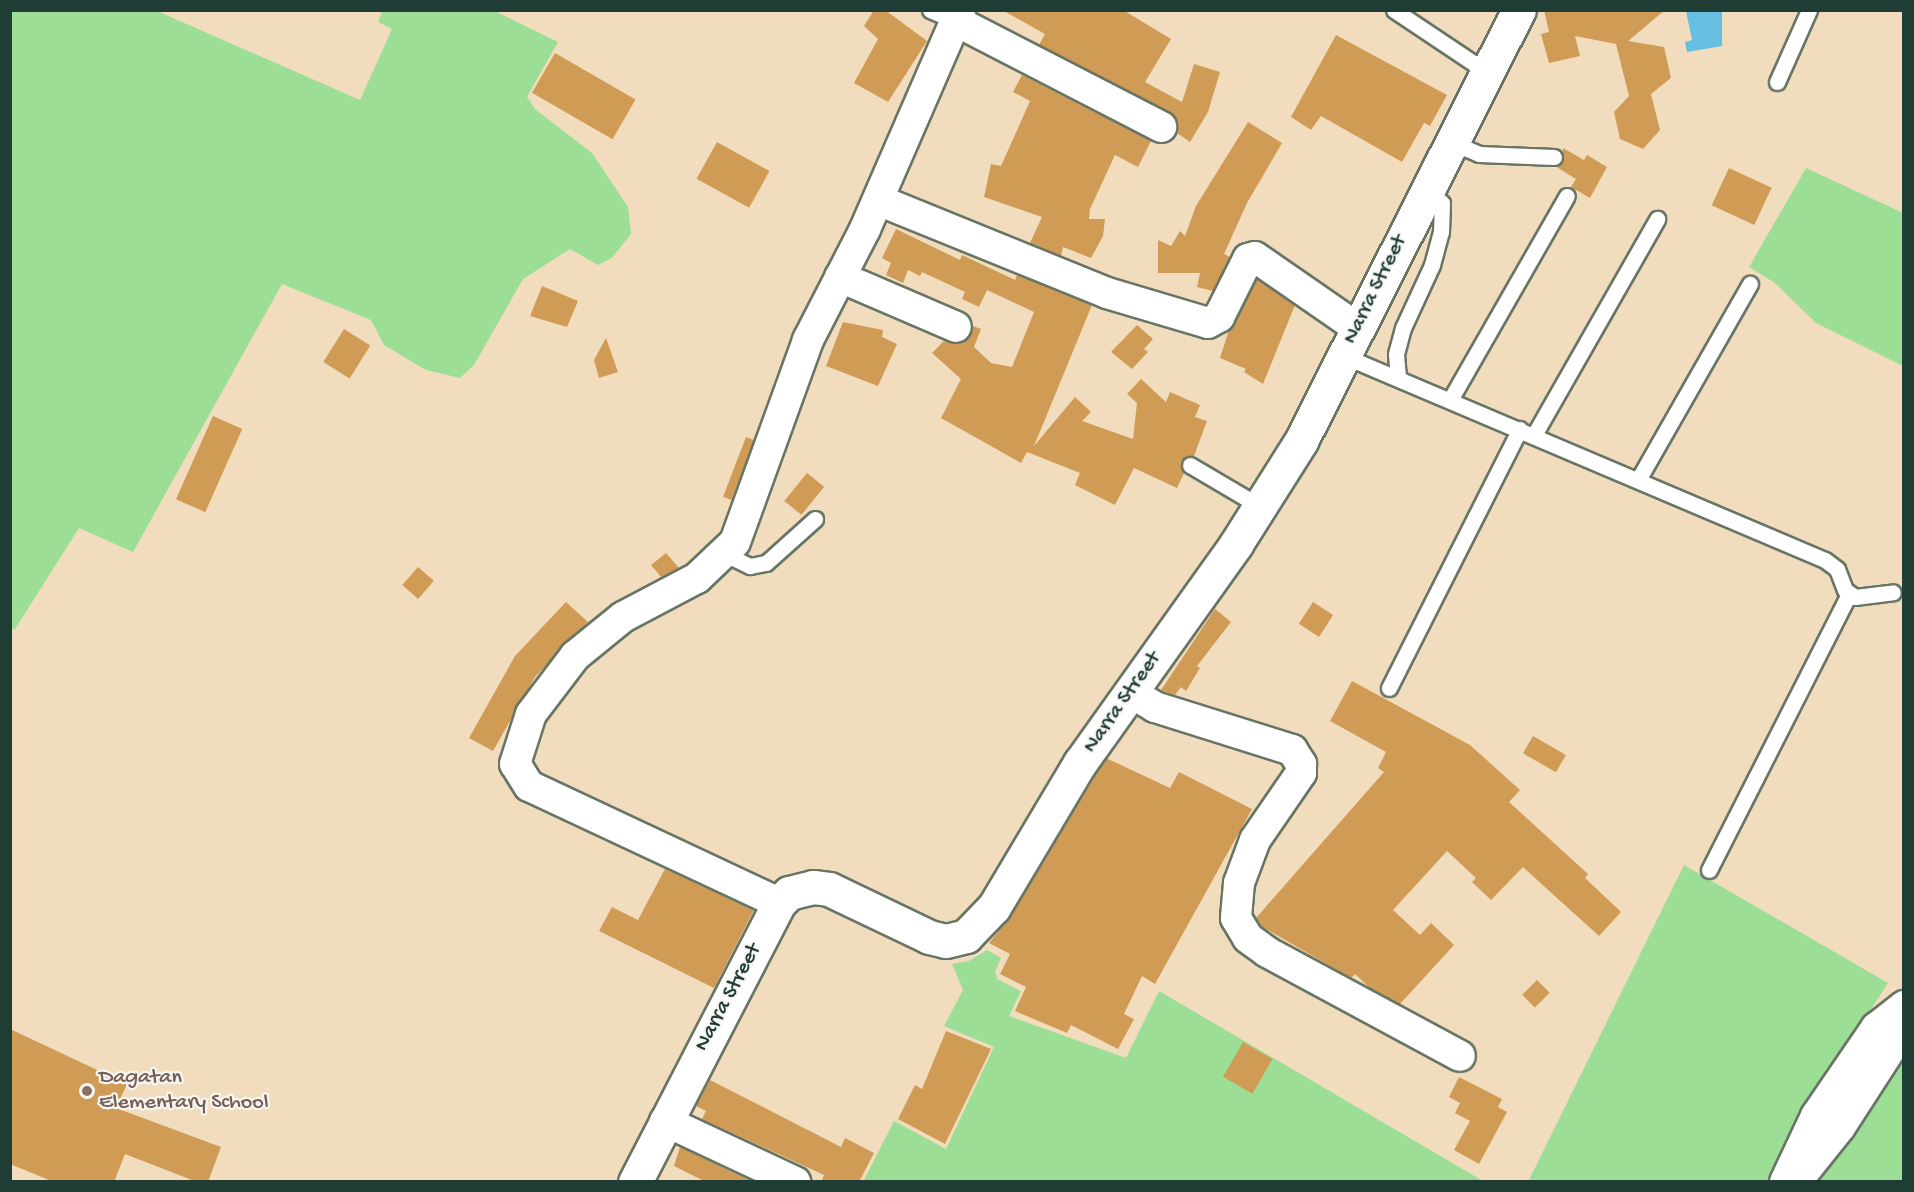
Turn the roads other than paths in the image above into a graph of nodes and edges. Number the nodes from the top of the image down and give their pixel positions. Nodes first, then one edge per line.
1 (1394, 10) edge
2 (1519, 10) edge
3 (1809, 10) edge
4 (949, 14) edge
5 (1486, 72) junction
6 (1777, 82) dead end
7 (1161, 127) dead end
8 (1451, 142) junction
9 (1554, 157) dead end
10 (1426, 189) junction
11 (1568, 196) dead end
12 (878, 200) junction
13 (1658, 219) dead end
14 (840, 277) junction
15 (1750, 284) dead end
16 (956, 327) dead end
17 (1350, 342) junction
18 (1398, 377) junction
19 (1450, 400) junction
20 (1527, 432) junction
21 (1190, 465) dead end
22 (1638, 480) junction
23 (1261, 507) junction
24 (815, 519) dead end
25 (725, 554) junction
26 (1893, 592) dead end
27 (1849, 594) junction
28 (1389, 688) dead end
29 (1130, 692) junction
30 (1709, 870) dead end
31 (779, 903) junction
32 (1904, 1006) edge
33 (1904, 1028) edge
34 (1460, 1056) dead end
35 (665, 1121) junction
36 (635, 1182) edge
37 (795, 1182) edge
38 (1785, 1182) edge
39 (1796, 1182) edge

1 - 5 lane
2 - 5 street, Narra Street
3 - 6 lane
4 - 7 street
4 - 12 street
5 - 8 street, Narra Street
8 - 9 lane
8 - 10 street, Narra Street
10 - 17 street, Narra Street
10 - 18 lane
11 - 19 lane
12 - 14 street
12 - 17 street
13 - 20 lane
14 - 16 street
14 - 25 street
15 - 22 lane
17 - 18 lane
17 - 23 street, Narra Street
18 - 19 lane
19 - 20 lane
20 - 22 lane
20 - 28 lane
21 - 23 lane
22 - 27 lane
23 - 29 street, Narra Street
24 - 25 lane
25 - 31 street
26 - 27 lane
27 - 30 lane
29 - 31 street, Narra Street
29 - 34 street
31 - 35 street, Narra Street
32 - 38 street
33 - 39 street
35 - 36 street, Narra Street
35 - 37 street

